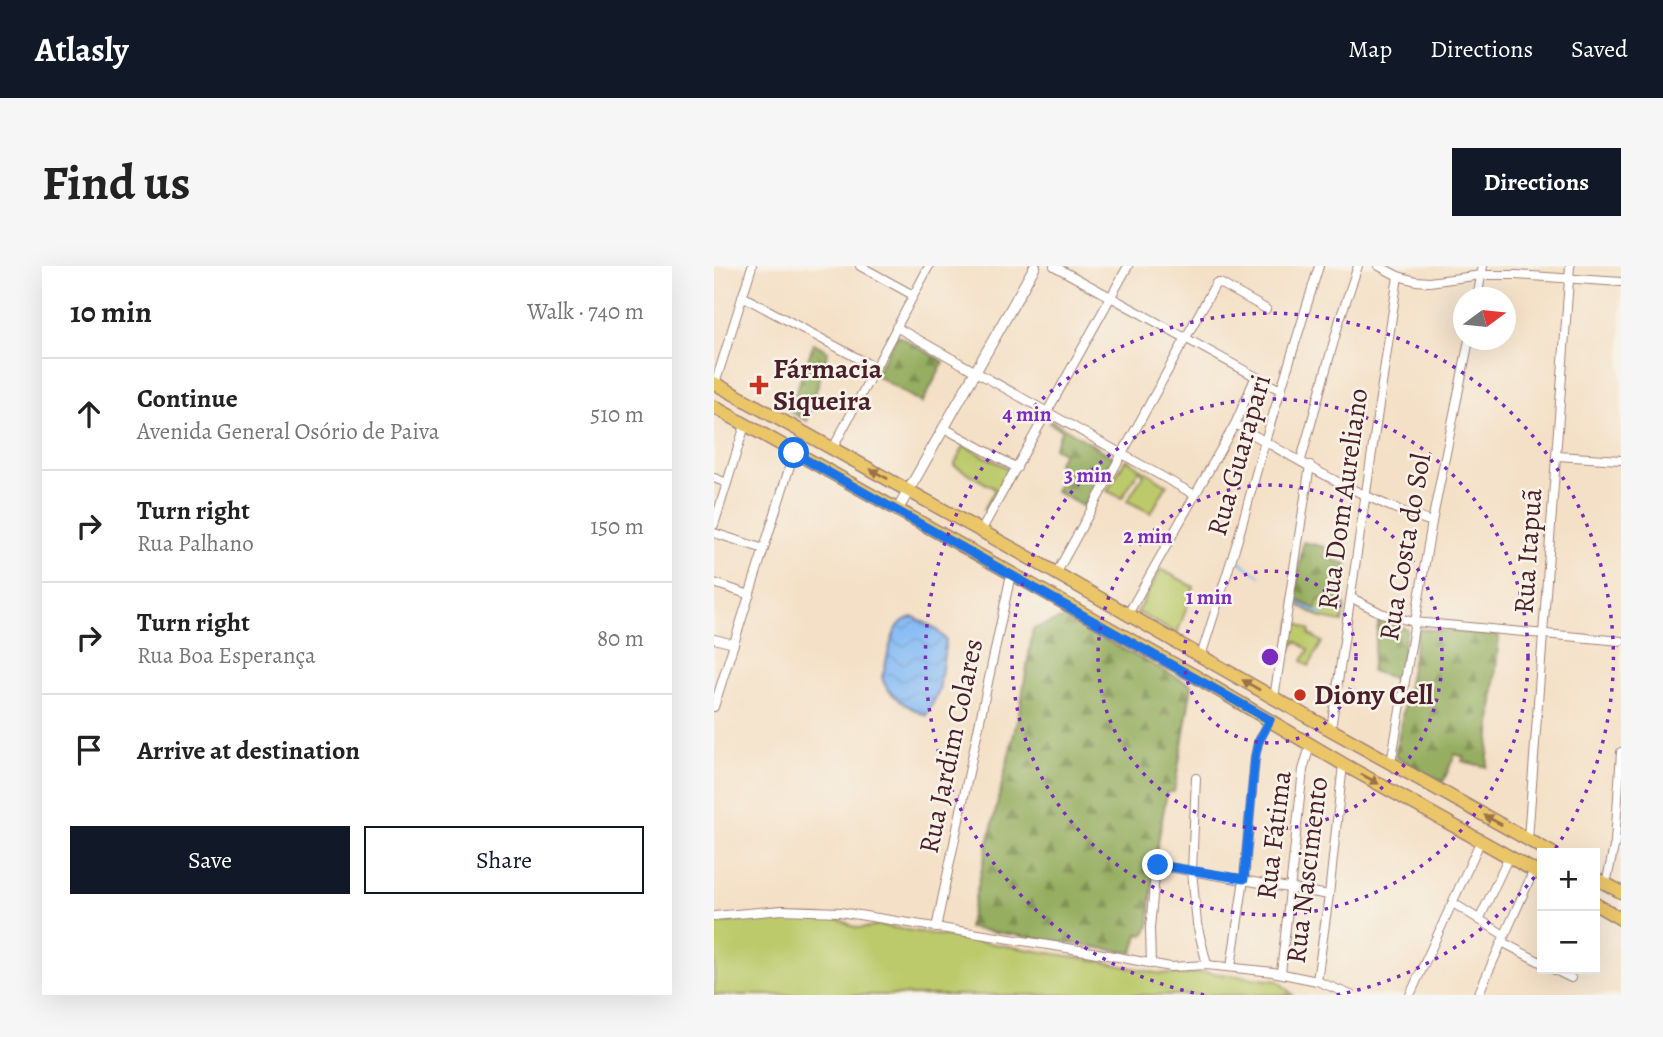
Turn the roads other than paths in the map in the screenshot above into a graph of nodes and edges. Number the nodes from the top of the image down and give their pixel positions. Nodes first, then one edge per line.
1 (752, 266) edge
2 (860, 266) edge
3 (929, 266) edge
4 (1035, 266) edge
5 (1054, 266) edge
6 (1128, 266) edge
7 (1319, 266) edge
8 (1358, 266) edge
9 (1379, 266) edge
10 (1570, 266) edge
11 (1482, 270) edge
12 (1398, 275) junction
13 (1570, 278) junction
14 (1621, 282) edge
15 (914, 295) junction
16 (742, 296) junction
17 (1110, 297) junction
18 (1266, 309) dead end
19 (896, 327) junction
20 (1184, 338) junction
21 (1467, 350) edge
22 (874, 367) junction
23 (975, 372) junction
24 (1255, 378) junction
25 (715, 383) edge
26 (1282, 391) junction
27 (714, 407) edge
28 (1048, 412) junction
29 (1234, 424) junction
30 (746, 425) junction
31 (944, 428) junction
32 (1265, 441) junction
33 (833, 448) junction
34 (794, 453) junction
35 (1121, 454) junction
36 (1557, 456) junction
37 (1301, 460) junction
38 (1621, 460) edge
39 (1310, 465) junction
40 (1017, 468) junction
41 (714, 478) edge
42 (727, 483) junction
43 (908, 490) junction
44 (1195, 495) junction
45 (1366, 497) junction
46 (897, 511) junction
47 (1432, 522) junction
48 (714, 525) edge
49 (981, 531) junction
50 (714, 533) edge
51 (764, 549) junction
52 (1056, 572) junction
53 (1011, 574) junction
54 (714, 583) edge
55 (750, 595) junction
56 (1352, 598) junction
57 (1128, 614) junction
58 (1414, 622) junction
59 (1545, 632) junction
60 (714, 639) edge
61 (1621, 640) edge
62 (734, 644) junction
63 (1201, 656) junction
64 (716, 696) edge
65 (1274, 698) junction
66 (714, 707) edge
67 (1270, 720) junction
68 (1331, 729) junction
69 (1310, 745) junction
70 (1621, 752) edge
71 (1391, 763) junction
72 (1343, 764) junction
73 (1196, 778) dead end
74 (1528, 839) junction
75 (1481, 840) junction
76 (1543, 848) edge
77 (1509, 856) junction
78 (1192, 871) junction
79 (1537, 871) edge
80 (1537, 874) edge
81 (1244, 879) junction
82 (1601, 881) edge
83 (1291, 888) junction
84 (1621, 892) edge
85 (1329, 895) junction
86 (1453, 903) junction
87 (1600, 907) edge
88 (714, 916) edge
89 (1621, 919) edge
90 (1479, 920) junction
91 (936, 928) junction
92 (1503, 939) junction
93 (1537, 960) edge
94 (1151, 964) junction
95 (1207, 965) junction
96 (1231, 967) junction
97 (1281, 974) junction
98 (1563, 974) edge
99 (1571, 978) dead end
100 (1317, 981) junction
101 (1351, 995) edge
102 (1410, 995) edge
103 (1478, 995) edge

1 - 16 street
2 - 15 street
3 - 15 street
4 - 23 street
5 - 17 street
6 - 17 street
7 - 26 street, Rua Guarapari
8 - 37 street
9 - 12 street
10 - 13 street, Rua Itapuã
11 - 12 street
11 - 13 street
12 - 45 street, Rua Dom Aureliano
13 - 14 street
13 - 36 street, Rua Itapuã
15 - 19 street
16 - 22 street
16 - 25 street
17 - 20 street
17 - 28 street
18 - 20 street
19 - 22 street
19 - 23 street
20 - 24 street
20 - 35 street
21 - 47 street, Rua Costa do Sol
22 - 33 street
23 - 28 street
23 - 31 street
24 - 26 street
24 - 29 street
25 - 33 main road
26 - 32 street, Rua Guarapari
27 - 30 main road
28 - 35 street
28 - 40 street
29 - 32 street
29 - 44 street
30 - 34 main road
30 - 42 street
31 - 40 street
31 - 43 street
32 - 37 street
32 - 63 street, Rua Guarapari
43 -> 33 main road
34 - 46 main road
34 - 51 street
35 - 44 street
35 - 52 street
36 - 38 street
36 - 59 street, Rua Itapuã
37 - 39 street
39 - 45 street
39 - 65 street
40 - 49 street
41 - 42 street
42 - 48 street
43 - 46 street
43 - 49 main road
44 - 57 street
45 - 47 street
45 - 56 street, Rua Dom Aureliano
46 - 53 main road
47 - 58 street, Rua Costa do Sol
49 - 52 main road
50 - 51 street
51 - 55 street
52 - 57 main road
53 - 67 main road
53 - 91 street, Rua Jardim Colares
54 - 55 street
55 - 62 street
56 - 58 street
56 - 68 street, Rua Dom Aureliano
57 - 63 main road
58 - 59 street
58 - 71 street, Rua Costa do Sol
59 - 61 street
59 - 74 street, Rua Itapuã
60 - 62 street
62 - 64 street
65 -> 63 main road
64 - 66 street
65 - 68 main road
67 - 69 main road
67 - 81 street
68 - 71 main road
69 - 72 main road
69 - 83 street, Rua Fátima
70 - 82 street
74 -> 71 main road
72 -> 75 main road
72 - 85 street, Rua Nascimento
73 - 78 street
74 - 76 main road
75 - 77 main road
75 - 86 street
77 - 79 main road
77 - 90 street
78 - 81 street
78 - 94 street
78 - 95 street
80 - 92 street
81 - 83 street
81 - 96 street
82 - 84 main road
83 - 85 street
83 - 97 street, Rua Fátima
85 - 100 street, Rua Nascimento
86 - 90 street
86 - 102 street
87 - 89 main road
88 - 91 street
90 - 92 street
91 - 94 street
92 - 93 street
92 - 103 street
94 - 95 street
95 - 96 street
96 - 97 street
97 - 100 street
98 - 99 street
100 - 101 street

